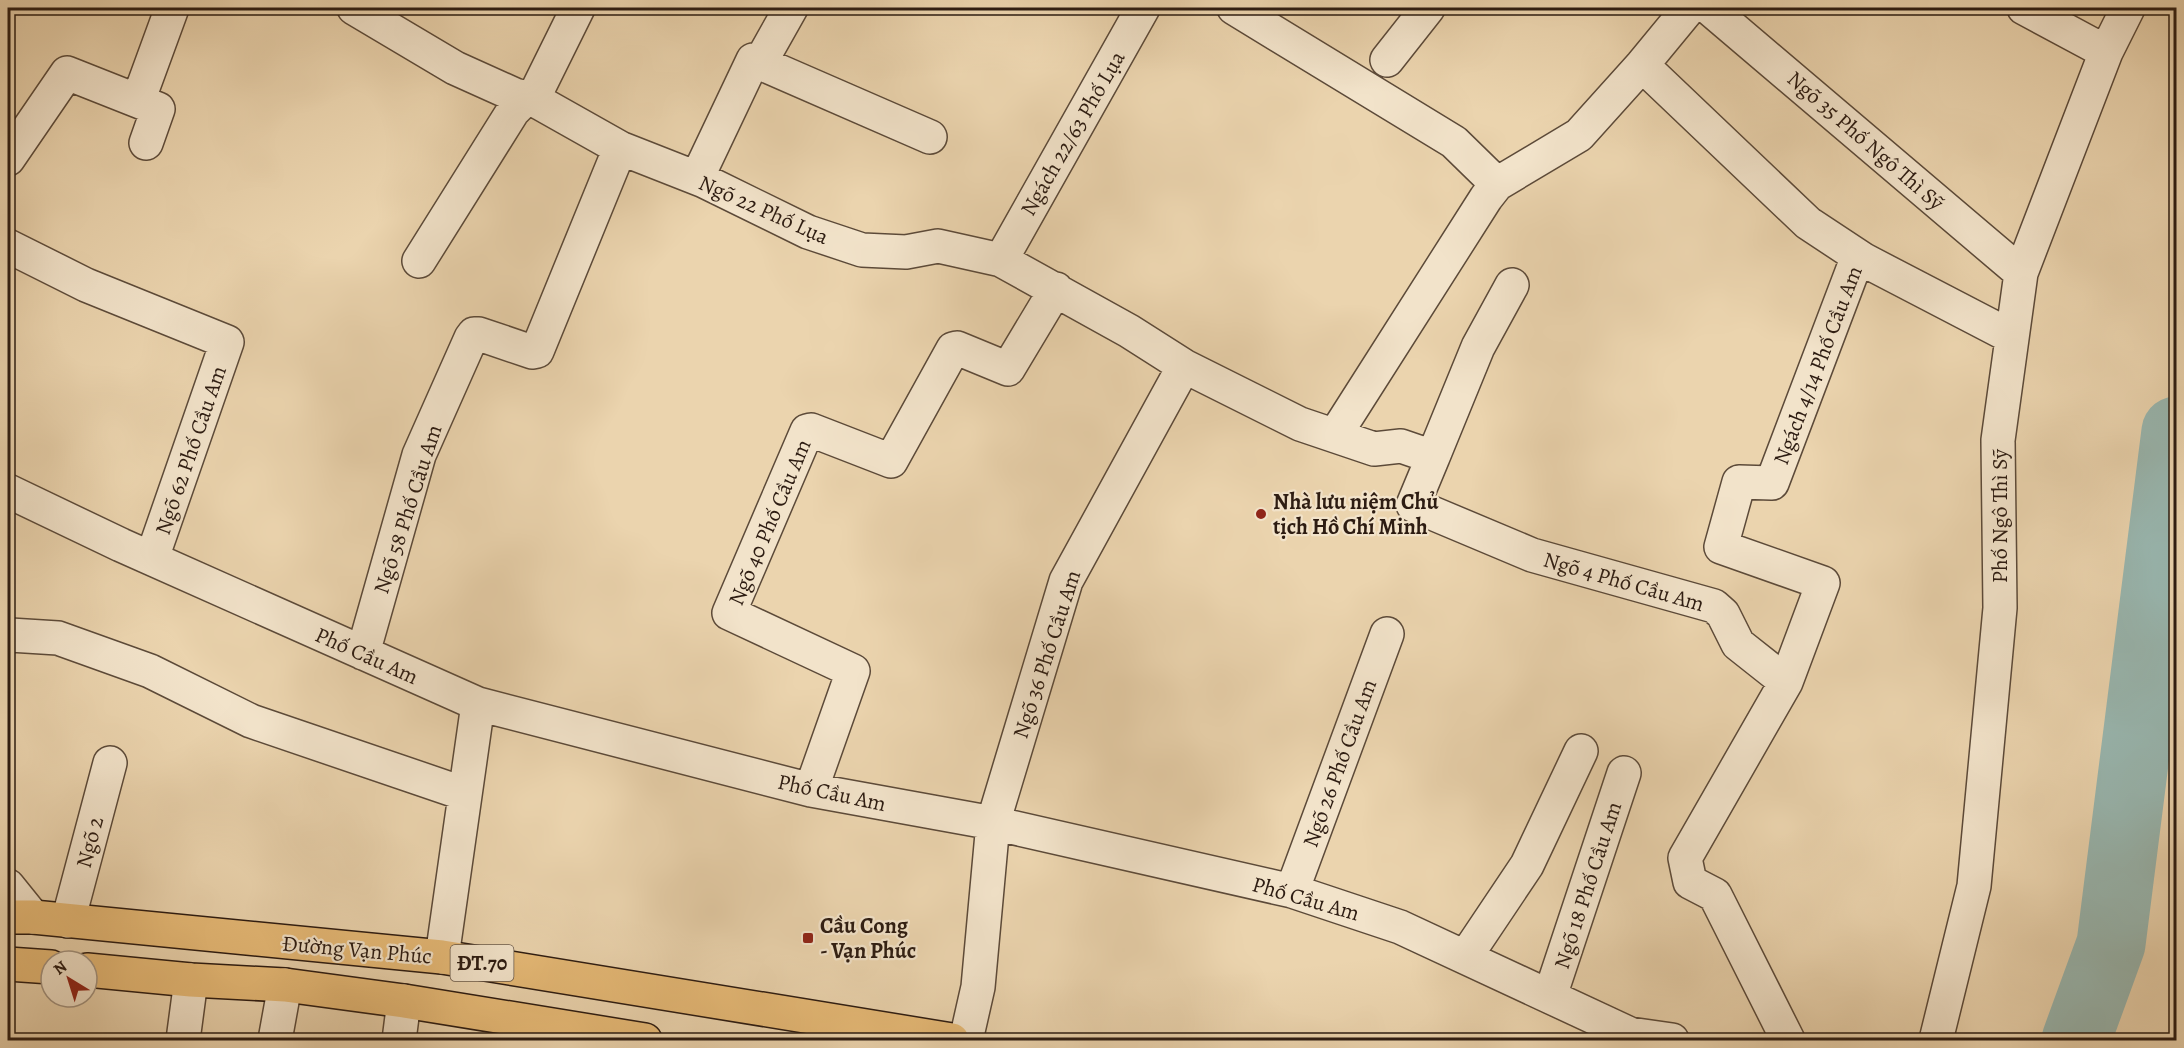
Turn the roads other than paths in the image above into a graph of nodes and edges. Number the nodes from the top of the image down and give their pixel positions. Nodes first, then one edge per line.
1 (172, 8) edge
2 (354, 8) edge
3 (578, 8) edge
4 (791, 8) edge
5 (1143, 8) edge
6 (1234, 8) edge
7 (1428, 8) edge
8 (1689, 8) edge
9 (2024, 8) edge
10 (2128, 8) edge
11 (1729, 13) edge
12 (2106, 52) junction
13 (1387, 60) dead end
14 (760, 63) junction
15 (1642, 65) junction
16 (530, 98) junction
17 (138, 101) junction
18 (930, 137) dead end
19 (146, 143) dead end
20 (620, 148) junction
21 (8, 159) edge
22 (697, 178) junction
23 (1497, 184) junction
24 (8, 246) edge
25 (1858, 256) junction
26 (1001, 260) junction
27 (419, 261) dead end
28 (2021, 273) junction
29 (1512, 285) dead end
30 (1056, 289) junction
31 (2012, 337) junction
32 (1184, 366) junction
33 (1335, 435) junction
34 (1433, 457) junction
35 (8, 490) edge
36 (152, 558) junction
37 (1387, 634) dead end
38 (8, 637) edge
39 (363, 653) junction
40 (1786, 682) junction
41 (478, 704) junction
42 (1581, 751) dead end
43 (110, 763) dead end
44 (1624, 773) dead end
45 (811, 790) junction
46 (465, 794) junction
47 (991, 833) junction
48 (8, 886) edge
49 (1292, 891) junction
50 (20, 917) edge
51 (68, 921) junction
52 (190, 933) junction
53 (1466, 956) junction
54 (442, 957) junction
55 (8, 964) edge
56 (39, 966) edge
57 (99, 971) edge
58 (190, 980) junction
59 (285, 985) junction
60 (1550, 996) junction
61 (404, 1001) junction
62 (183, 1041) edge
63 (275, 1041) edge
64 (399, 1041) edge
65 (645, 1041) edge
66 (952, 1041) edge
67 (966, 1041) edge
68 (1672, 1041) edge
69 (1788, 1041) edge
70 (1936, 1041) edge

1 - 17 street
2 - 16 street, Ngõ 22 Phố Lụa
3 - 16 street
4 - 14 street
5 - 26 street, Ngách 22/63 Phố Lụa
6 - 23 street
7 - 13 street
8 - 15 street
9 - 12 street
10 - 12 street, Phố Ngô Thì Sỹ
11 - 28 street, Ngõ 35 Phố Ngô Thì Sỹ
12 - 28 street, Phố Ngô Thì Sỹ
14 - 18 street
14 - 22 street
15 - 23 street
15 - 25 street
16 - 20 street, Ngõ 22 Phố Lụa
16 - 27 street
17 - 19 street
17 - 21 street
20 - 22 street, Ngõ 22 Phố Lụa
20 - 39 street, Ngõ 58 Phố Cầu Am
22 - 26 street, Ngõ 22 Phố Lụa
23 - 33 street
24 - 36 street, Ngõ 62 Phố Cầu Am
25 - 31 street
25 - 40 street, Ngách 4/14 Phố Cầu Am
26 - 30 street, Ngõ 22 Phố Lụa
28 - 31 street, Phố Ngô Thì Sỹ
29 - 34 street
30 - 32 street, Ngõ 22 Phố Lụa
30 - 45 street, Ngõ 40 Phố Cầu Am
31 - 70 street, Phố Ngô Thì Sỹ
32 - 33 street
32 - 47 street, Ngõ 36 Phố Cầu Am
33 - 34 street
34 - 40 street, Ngõ 4 Phố Cầu Am
35 - 36 street, Phố Cầu Am
36 - 39 street, Phố Cầu Am
37 - 49 street, Ngõ 26 Phố Cầu Am
38 - 46 street
39 - 41 street, Phố Cầu Am
40 - 69 street
41 - 45 street, Phố Cầu Am
41 - 46 street
42 - 53 street
43 - 51 street, Ngõ 2
44 - 60 street, Ngõ 18 Phố Cầu Am
45 - 47 street, Phố Cầu Am
46 - 54 street
47 - 49 street, Phố Cầu Am
47 - 67 street, Ngõ 36 Phố Cầu Am
48 - 50 street
49 - 53 street, Phố Cầu Am
50 - 51 main road, Đường Vạn Phúc / ĐT.70
51 - 52 main road, Đường Vạn Phúc / ĐT.70
52 - 54 main road, Đường Vạn Phúc / ĐT.70
52 - 58 main road
53 - 60 street, Phố Cầu Am
54 - 66 main road, Đường Vạn Phúc / ĐT.70
55 - 56 main road
57 - 58 main road, Đường Vạn Phúc / ĐT.70
58 - 59 main road, Đường Vạn Phúc / ĐT.70
58 - 62 street
59 - 61 main road, Đường Vạn Phúc / ĐT.70
59 - 63 street
60 - 68 street, Phố Cầu Am
61 - 64 street
61 - 65 main road, Đường Vạn Phúc / ĐT.70

